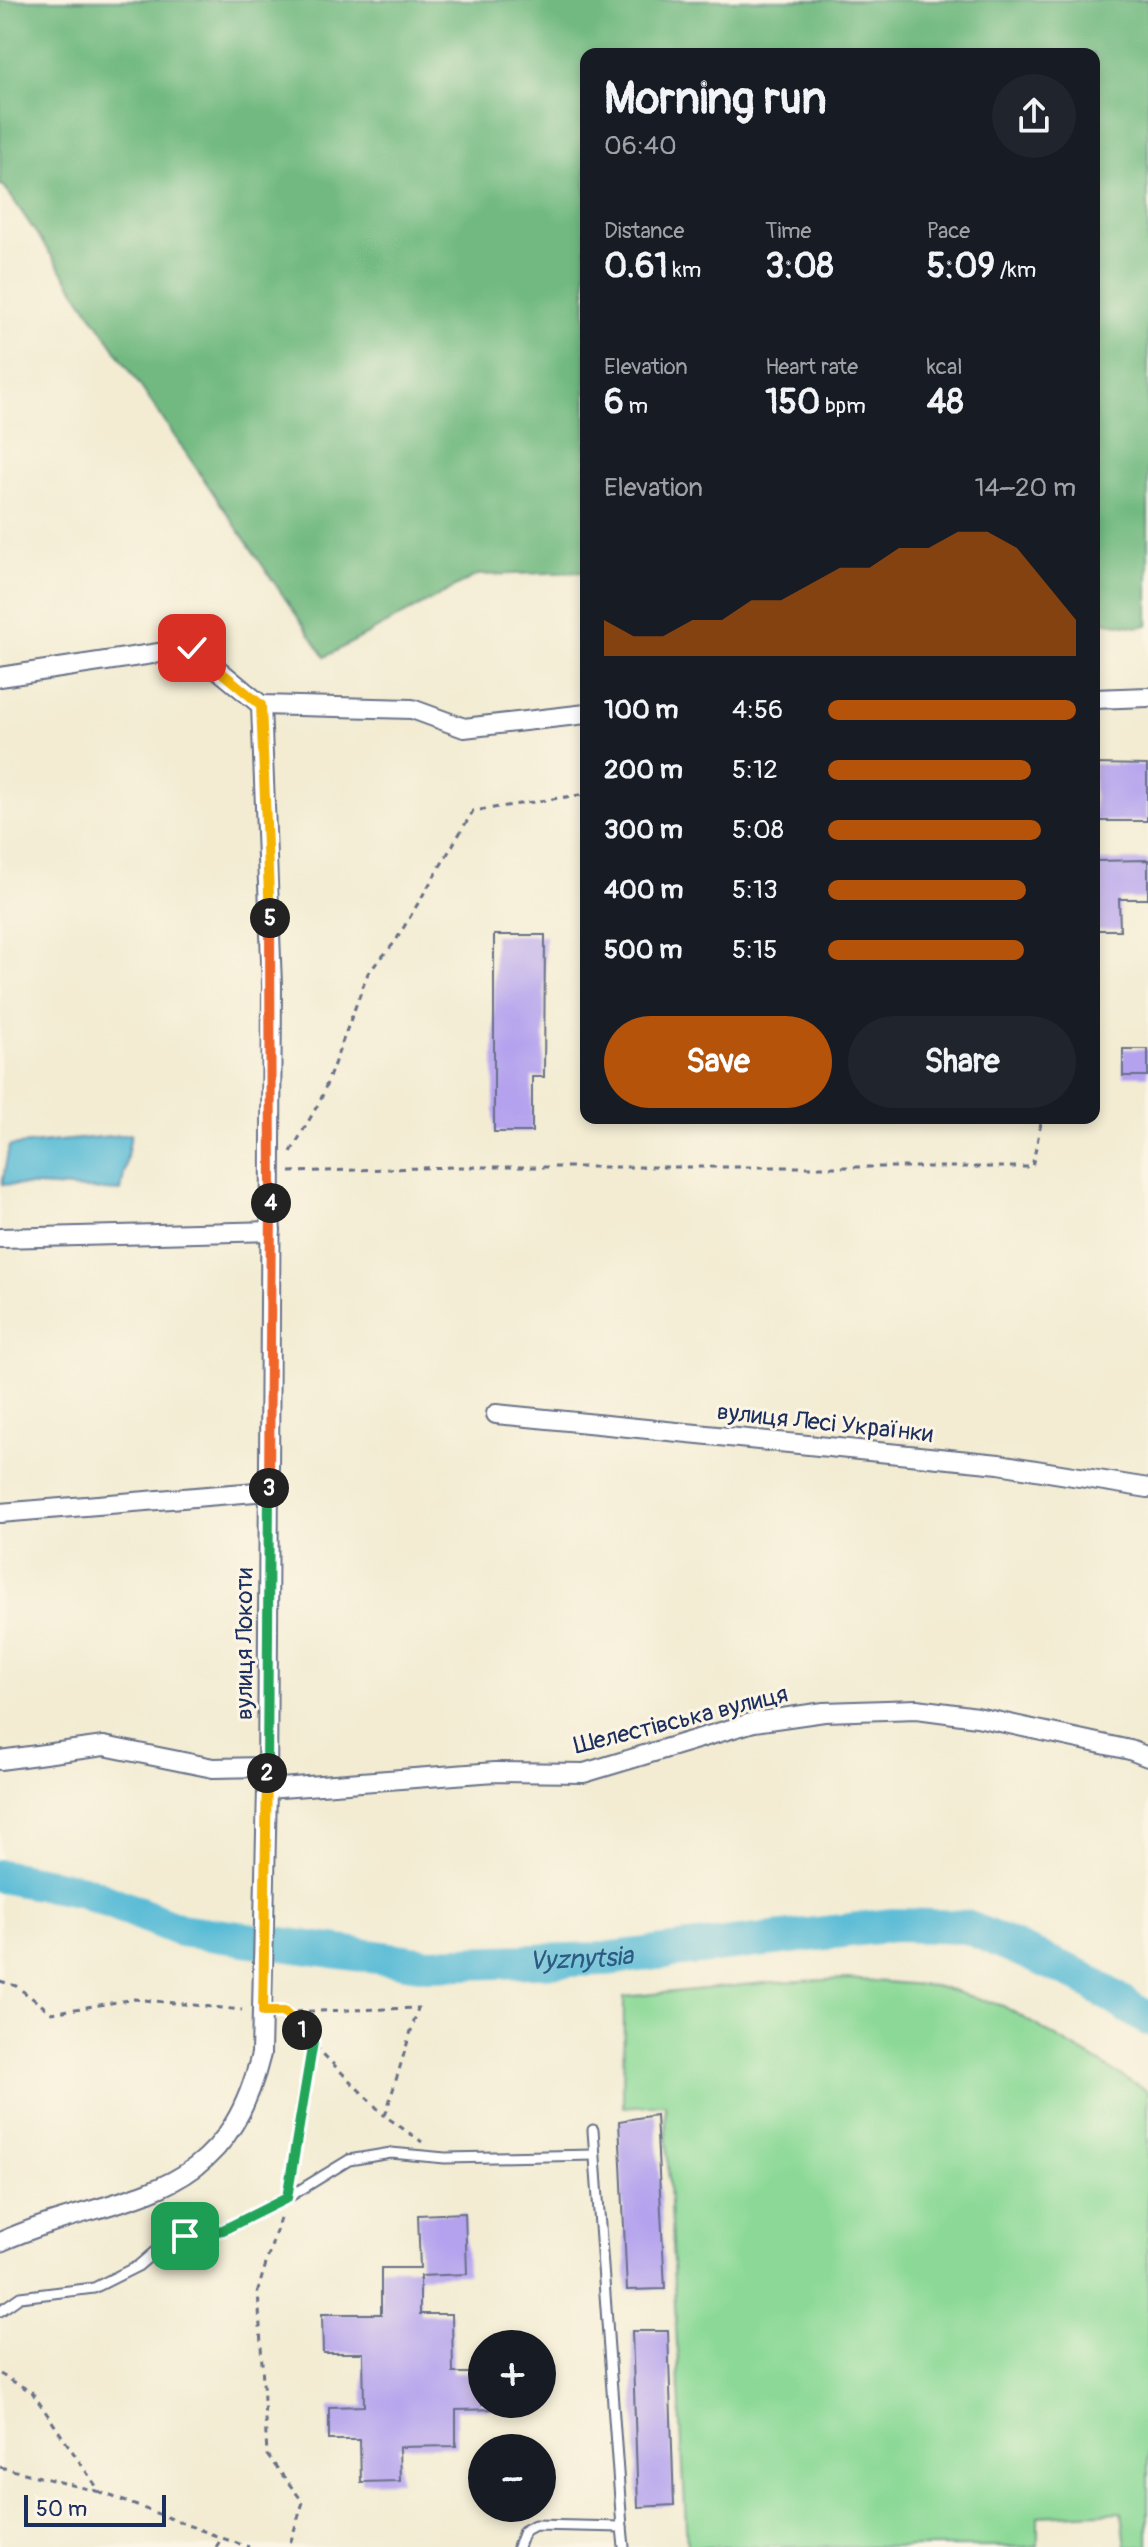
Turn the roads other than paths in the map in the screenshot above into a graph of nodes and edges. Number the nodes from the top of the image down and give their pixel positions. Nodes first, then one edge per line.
1 (0, 677) edge
2 (1148, 697) edge
3 (1100, 699) edge
4 (261, 705) junction
5 (580, 715) edge
6 (271, 1231) junction
7 (0, 1238) edge
8 (496, 1414) dead end
9 (1148, 1488) edge
10 (269, 1491) junction
11 (0, 1513) edge
12 (1148, 1757) edge
13 (0, 1760) edge
14 (267, 1767) junction
15 (267, 1789) junction
16 (593, 2130) dead end
17 (594, 2155) junction
18 (0, 2242) edge
19 (0, 2311) edge
20 (622, 2527) junction
21 (518, 2547) edge
22 (624, 2547) edge

1 - 4 street
2 - 3 street
4 - 5 street
4 - 6 street, вулиця Локоти
6 - 7 street
6 - 10 street, вулиця Локоти
8 - 9 street, вулиця Лесі Українки
10 - 11 street
10 - 14 street, вулиця Локоти
12 - 15 street, Шелестівська вулиця
13 - 14 street
14 - 15 street, вулиця Локоти
15 - 18 street, вулиця Локоти
16 - 17 lane
17 - 19 lane
17 - 20 lane
20 - 21 lane
20 - 22 lane

